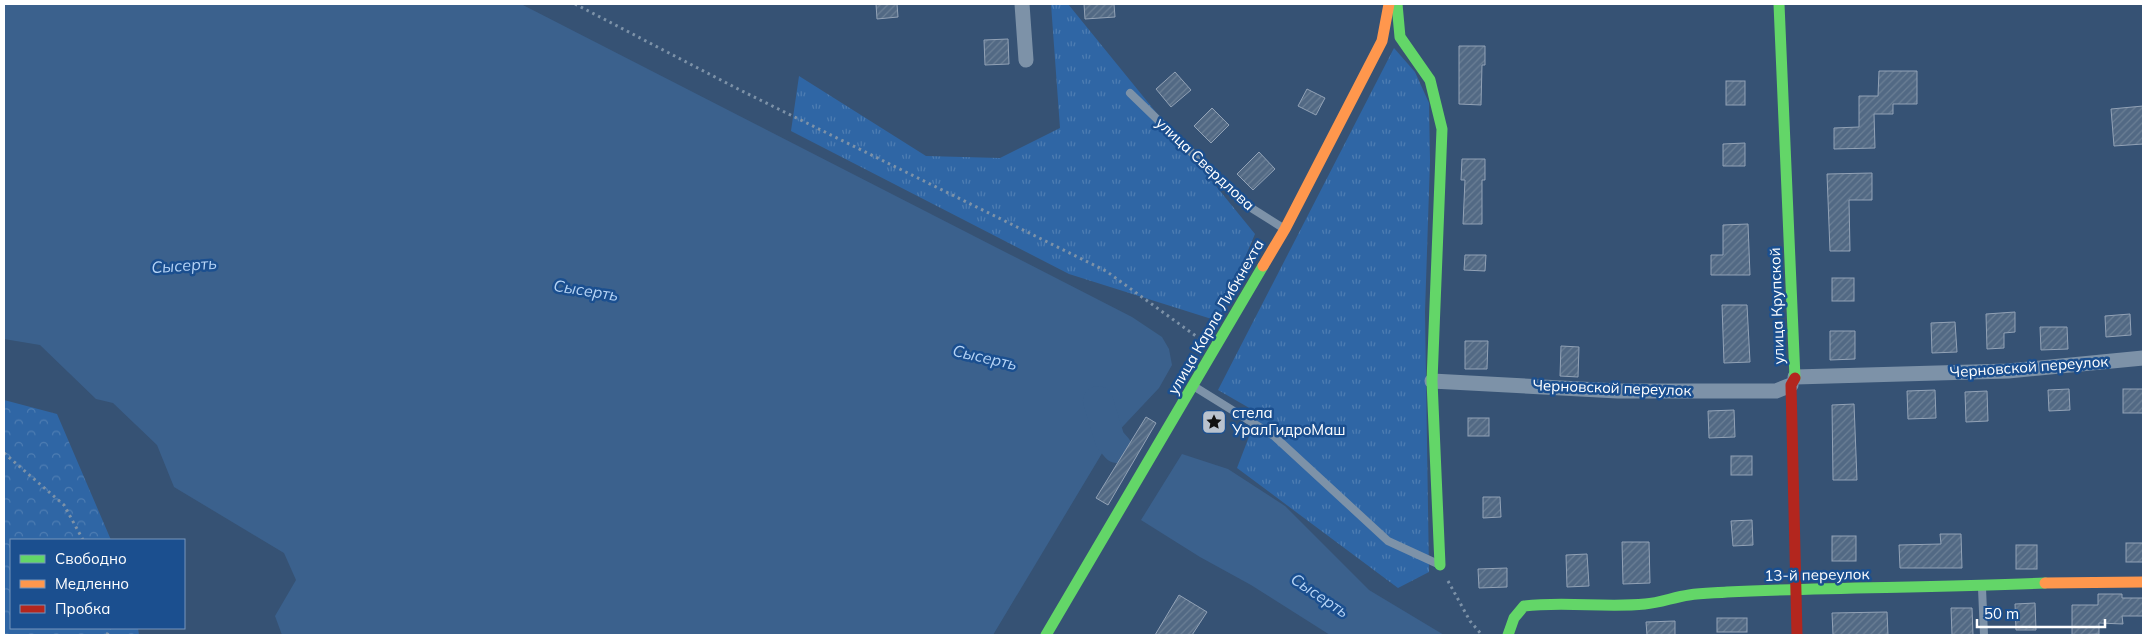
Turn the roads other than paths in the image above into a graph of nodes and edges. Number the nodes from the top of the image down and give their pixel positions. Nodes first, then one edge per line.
1 (1022, 4) edge
2 (1390, 4) edge
3 (1397, 4) edge
4 (1779, 4) edge
5 (1026, 60) dead end
6 (1130, 93) dead end
7 (1285, 229) junction
8 (2143, 358) edge
9 (1432, 381) junction
10 (1793, 381) junction
11 (1193, 386) junction
12 (1440, 565) joint
13 (2143, 582) edge
14 (1982, 586) junction
15 (1796, 590) junction
16 (1508, 634) edge
17 (1046, 635) edge
18 (1796, 635) edge
19 (1984, 635) edge

1 - 5 street
2 - 7 street, улица Карла Либкнехта
3 - 9 street
4 - 10 street, улица Крупской
6 - 7 lane, улица Свердлова
7 - 11 street, улица Карла Либкнехта
8 - 10 street, Черновской переулок
9 - 10 street, Черновской переулок
9 - 12 street
10 - 15 street, улица Крупской
11 - 12 lane
11 - 17 street, улица Карла Либкнехта
13 - 14 street, 13-й переулок
14 - 15 street, 13-й переулок
14 - 19 lane
15 - 16 street, 13-й переулок
15 - 18 street, улица Крупской

